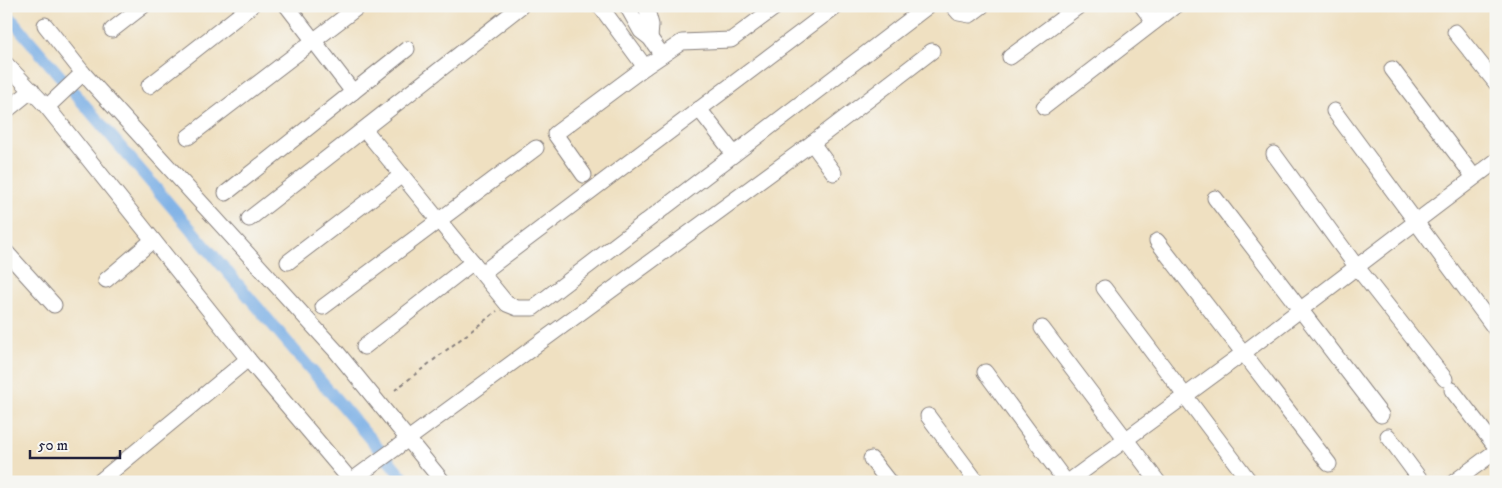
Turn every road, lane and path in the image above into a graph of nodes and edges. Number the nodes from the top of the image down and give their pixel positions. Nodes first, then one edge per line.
1 (143, 6) edge
2 (251, 6) edge
3 (287, 6) edge
4 (359, 6) edge
5 (522, 6) edge
6 (600, 6) edge
7 (627, 6) edge
8 (646, 6) edge
9 (777, 6) edge
10 (836, 6) edge
11 (928, 6) edge
12 (953, 6) edge
13 (982, 6) edge
14 (1079, 6) edge
15 (1142, 6) edge
16 (1175, 6) edge
17 (1154, 22) junction
18 (45, 25) dead end
19 (112, 30) dead end
20 (1455, 32) dead end
21 (650, 38) junction
22 (314, 41) junction
23 (407, 49) dead end
24 (932, 51) dead end
25 (662, 55) junction
26 (1010, 57) dead end
27 (645, 66) junction
28 (8, 68) edge
29 (1392, 69) dead end
30 (72, 82) junction
31 (1496, 83) edge
32 (149, 86) dead end
33 (32, 90) junction
34 (353, 92) junction
35 (1044, 107) dead end
36 (47, 108) junction
37 (700, 109) junction
38 (6, 111) edge
39 (1334, 111) dead end
40 (365, 130) junction
41 (188, 137) dead end
42 (812, 143) junction
43 (536, 148) dead end
44 (734, 154) junction
45 (1274, 154) dead end
46 (1496, 161) edge
47 (834, 173) dead end
48 (402, 175) junction
49 (584, 175) dead end
50 (1474, 178) junction
51 (226, 193) dead end
52 (1215, 198) dead end
53 (249, 219) dead end
54 (439, 220) junction
55 (1417, 222) junction
56 (153, 240) junction
57 (1157, 241) dead end
58 (6, 252) edge
59 (288, 262) dead end
60 (1356, 266) junction
61 (478, 268) junction
62 (106, 280) dead end
63 (1104, 288) dead end
64 (507, 304) junction
65 (54, 305) dead end
66 (323, 307) dead end
67 (1302, 308) junction
68 (1042, 328) dead end
69 (1496, 330) edge
70 (364, 347) dead end
71 (1242, 354) junction
72 (248, 359) junction
73 (985, 372) dead end
74 (395, 390) dead end
75 (1184, 396) junction
76 (1381, 415) dead end
77 (928, 416) dead end
78 (1388, 436) dead end
79 (1126, 440) junction
80 (403, 441) junction
81 (1496, 449) edge
82 (871, 458) dead end
83 (1328, 464) dead end
84 (354, 479) edge
85 (99, 482) edge
86 (443, 482) edge
87 (889, 482) edge
88 (977, 482) edge
89 (1067, 482) edge
90 (1158, 482) edge
91 (1250, 482) edge
92 (1422, 482) edge
93 (1454, 482) edge

1 - 19 street
2 - 32 street
3 - 22 street
4 - 22 street
5 - 40 street
6 - 27 street
7 - 21 street
8 - 21 street
9 - 25 street
10 - 37 street
11 - 44 street
12 - 13 street
14 - 26 street
15 - 17 street
16 - 17 street
17 - 35 street
18 - 30 street
20 - 31 street
21 - 25 street
22 - 34 street
22 - 41 street
23 - 34 street
24 - 42 street
25 - 27 street
27 - 49 street
28 - 33 street
29 - 50 street
30 - 36 street
30 - 80 street
33 - 36 street
33 - 38 street
34 - 51 street
36 - 56 street
37 - 44 street
37 - 61 street
39 - 55 street
40 - 48 street
40 - 53 street
42 - 47 street
42 - 80 street
43 - 54 street
44 - 64 street
45 - 60 street
46 - 50 street
48 - 54 street
48 - 59 street
50 - 55 street
52 - 67 street
54 - 61 street
54 - 66 street
55 - 60 street
55 - 69 street
56 - 62 street
56 - 72 street
57 - 71 street
58 - 65 street
60 - 67 street
60 - 81 street
61 - 64 street
61 - 70 street
63 - 75 street
64 - 74 path
67 - 71 street
67 - 76 street
68 - 79 street
71 - 75 street
71 - 83 street
72 - 84 street
72 - 85 street
73 - 89 street
75 - 79 street
75 - 91 street
77 - 88 street
78 - 92 street
79 - 89 street
79 - 90 street
80 - 84 street
80 - 86 street
81 - 93 street
82 - 87 street

